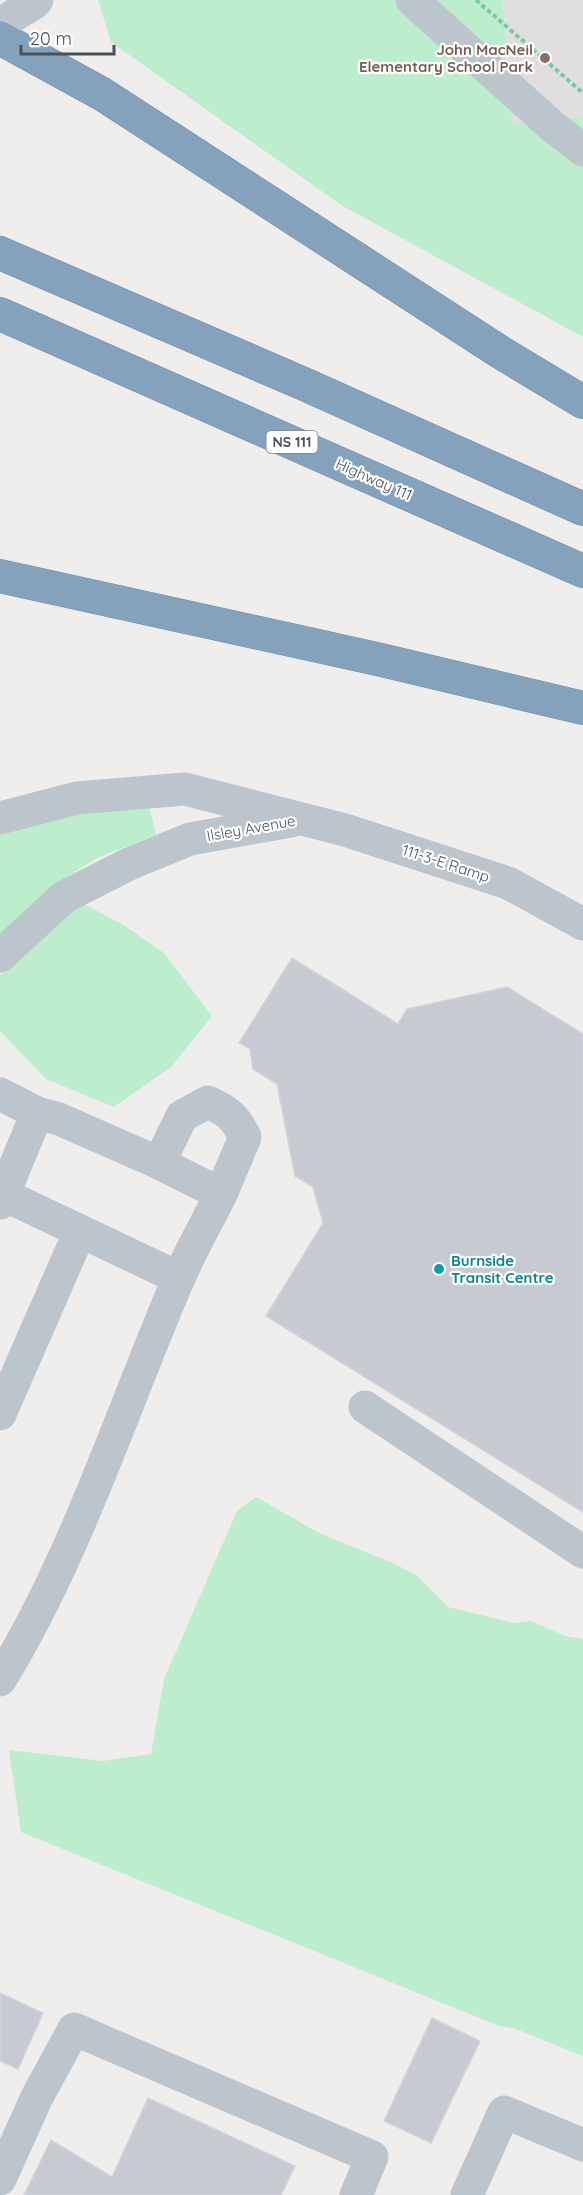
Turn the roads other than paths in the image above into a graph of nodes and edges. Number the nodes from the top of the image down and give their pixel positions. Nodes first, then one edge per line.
1 (2, 0) edge
2 (37, 0) edge
3 (412, 0) edge
4 (0, 4) edge
5 (0, 24) edge
6 (0, 38) edge
7 (583, 150) edge
8 (0, 253) edge
9 (0, 314) edge
10 (583, 402) edge
11 (583, 509) edge
12 (583, 571) edge
13 (0, 576) edge
14 (583, 708) edge
15 (0, 818) edge
16 (302, 819) junction
17 (583, 924) edge
18 (0, 957) edge
19 (0, 1094) edge
20 (37, 1113) junction
21 (159, 1163) junction
22 (221, 1194) junction
23 (2, 1199) edge
24 (80, 1231) junction
25 (179, 1278) junction
26 (365, 1407) dead end
27 (0, 1414) edge
28 (583, 1552) edge
29 (12, 1635) edge
30 (0, 1680) edge
31 (583, 2145) edge
32 (0, 2179) edge
33 (356, 2195) edge
34 (466, 2195) edge

1 - 4 street
2 - 5 street
3 - 7 street
6 - 10 highway
8 - 11 highway
9 - 12 highway, Highway 111 / NS 111
13 - 14 highway
15 - 16 street, Ilsley Avenue
16 - 17 street, 111-3-E Ramp
16 - 18 street, Ilsley Avenue
19 - 20 street
20 - 21 street
20 - 23 street
21 - 22 street
21 - 22 street
22 - 25 street
23 - 24 street
24 - 25 street
24 - 27 street
25 - 29 street
26 - 28 street
29 - 30 street
31 - 34 street
32 - 33 street

